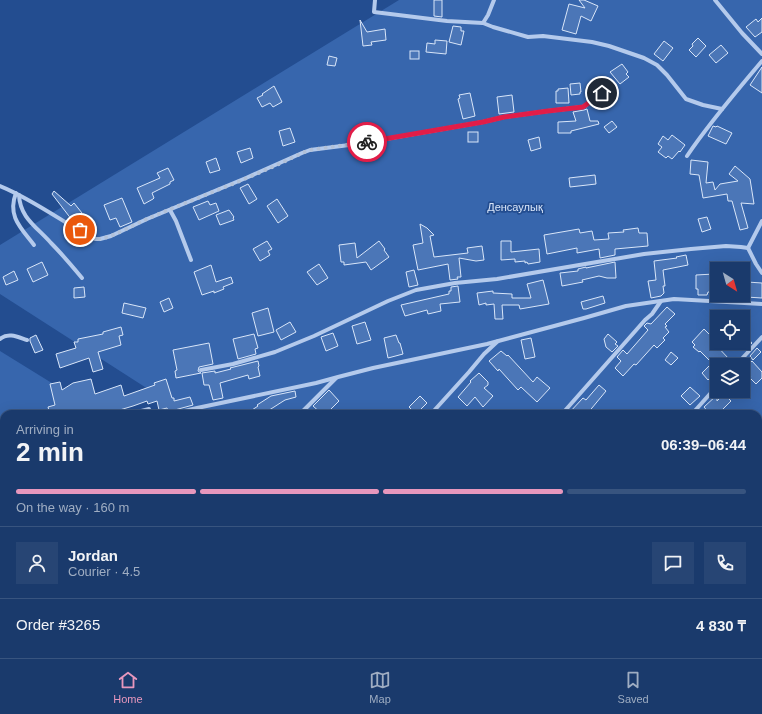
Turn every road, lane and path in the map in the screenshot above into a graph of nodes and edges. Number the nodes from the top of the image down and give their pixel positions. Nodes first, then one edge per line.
1 (375, 0) edge
2 (494, 0) edge
3 (715, 0) edge
4 (483, 23) junction
5 (762, 54) edge
6 (762, 61) edge
7 (602, 93) dead end
8 (722, 109) junction
9 (687, 156) dead end
10 (0, 186) edge
11 (18, 194) junction
12 (170, 210) junction
13 (762, 221) edge
14 (34, 245) dead end
15 (748, 248) junction
16 (191, 260) dead end
17 (762, 273) edge
18 (82, 278) dead end
19 (662, 301) junction
20 (762, 304) edge
21 (762, 337) edge
22 (0, 339) edge
23 (26, 340) dead end
24 (498, 341) junction
25 (742, 358) edge
26 (201, 370) dead end
27 (338, 376) junction
28 (710, 394) edge
29 (149, 409) dead end
30 (145, 410) edge
31 (189, 410) edge
32 (304, 410) edge
33 (435, 410) edge
34 (566, 410) edge
35 (696, 410) edge

1 - 4 street
2 - 4 street
3 - 5 street
4 - 8 street
6 - 8 street
7 - 12 street
8 - 9 street
10 - 11 street
11 - 12 street
11 - 14 street
11 - 18 street
12 - 16 street
13 - 15 street
15 - 17 street
15 - 26 street
19 - 20 street
19 - 24 street
19 - 34 street
21 - 25 street
22 - 23 street
24 - 27 street
24 - 33 street
27 - 31 street
27 - 32 street
28 - 35 street
29 - 30 street

